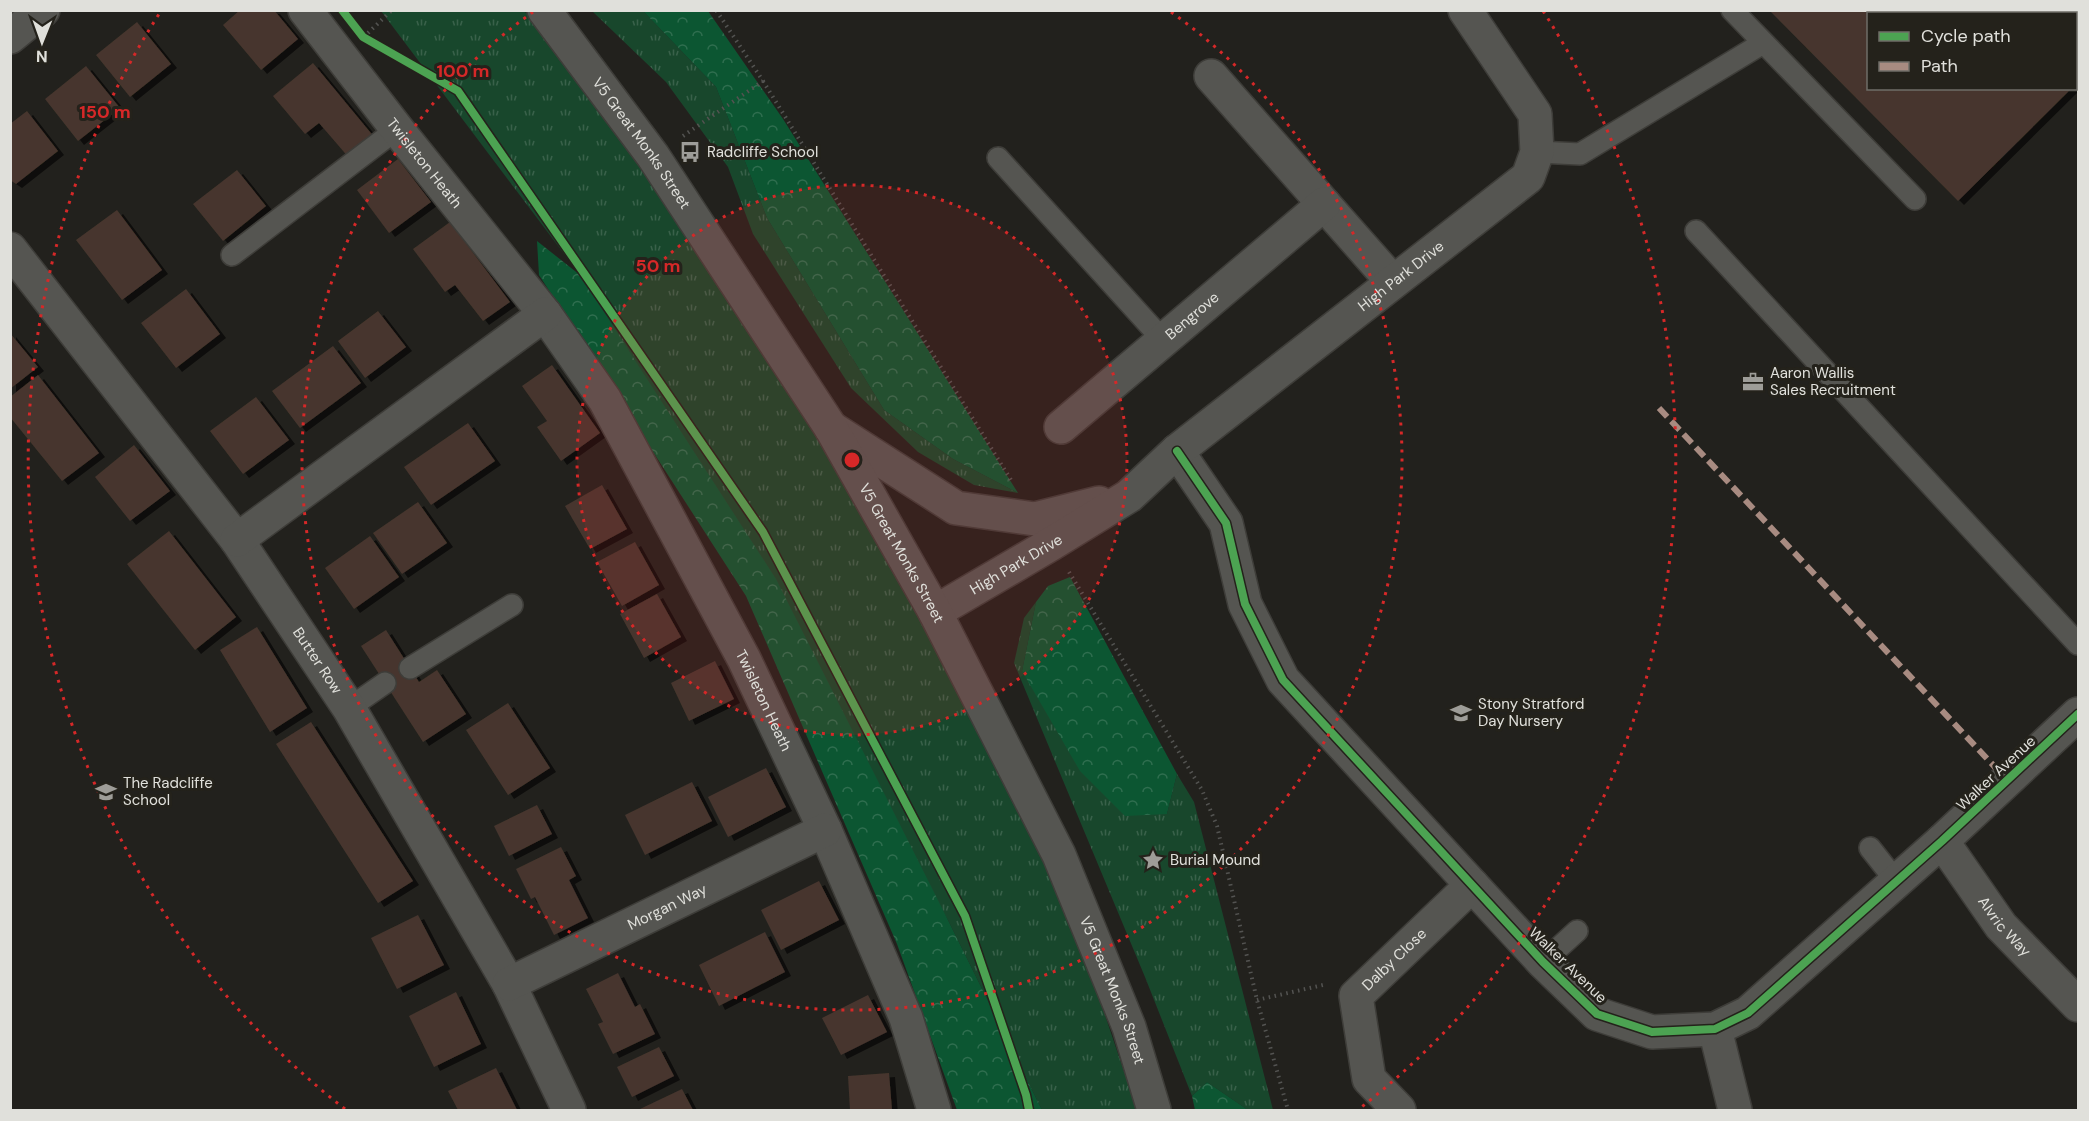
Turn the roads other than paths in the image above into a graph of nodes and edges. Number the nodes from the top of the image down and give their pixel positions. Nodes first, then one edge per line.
1 (43, 10) edge
2 (304, 10) edge
3 (544, 10) edge
4 (1465, 10) edge
5 (1732, 10) edge
6 (10, 37) edge
7 (1763, 43) junction
8 (1211, 76) dead end
9 (397, 129) junction
10 (1537, 152) junction
11 (998, 158) dead end
12 (1915, 199) dead end
13 (1324, 204) junction
14 (1696, 231) dead end
15 (10, 249) edge
16 (232, 255) dead end
17 (1392, 281) junction
18 (545, 314) junction
19 (1162, 340) junction
20 (1062, 427) dead end
21 (831, 428) junction
22 (1177, 451) junction
23 (1043, 532) junction
24 (237, 540) junction
25 (512, 605) dead end
26 (935, 612) junction
27 (2079, 644) edge
28 (410, 668) dead end
29 (385, 683) dead end
30 (349, 708) junction
31 (2079, 714) edge
32 (825, 830) junction
33 (1942, 841) junction
34 (1870, 848) dead end
35 (1896, 880) junction
36 (1472, 885) junction
37 (1577, 931) dead end
38 (1543, 962) junction
39 (509, 984) junction
40 (2079, 1005) edge
41 (1715, 1029) junction
42 (569, 1110) edge
43 (934, 1110) edge
44 (1154, 1110) edge
45 (1399, 1110) edge
46 (1735, 1110) edge

1 - 6 street
2 - 9 street, Twisleton Heath
3 - 21 street, V5 Great Monks Street
4 - 10 street, High Park Drive
5 - 7 lane
7 - 10 lane
7 - 12 lane
8 - 13 street
9 - 16 lane
9 - 18 street, Twisleton Heath
10 - 17 street, High Park Drive
11 - 19 lane
13 - 17 street
13 - 19 street, Bengrove
14 - 27 lane
15 - 24 street, Butter Row
17 - 22 street, High Park Drive
18 - 24 street
18 - 32 street, Twisleton Heath
19 - 20 street, Bengrove
21 - 23 street, High Park Drive
21 - 26 street, V5 Great Monks Street
22 - 23 street, High Park Drive
22 - 36 street, Walker Avenue
23 - 26 street, High Park Drive
24 - 30 street, Butter Row
25 - 28 lane
26 - 44 street, V5 Great Monks Street
29 - 30 lane
30 - 39 street, Butter Row
31 - 33 street, Walker Avenue
32 - 39 street, Morgan Way
32 - 43 street, Twisleton Heath
33 - 35 street, Walker Avenue
33 - 40 street, Alvric Way
34 - 35 lane
35 - 41 street, Walker Avenue
36 - 38 street, Walker Avenue
36 - 45 street, Dalby Close
37 - 38 lane
38 - 41 street, Walker Avenue
39 - 42 street, Butter Row
41 - 46 street

